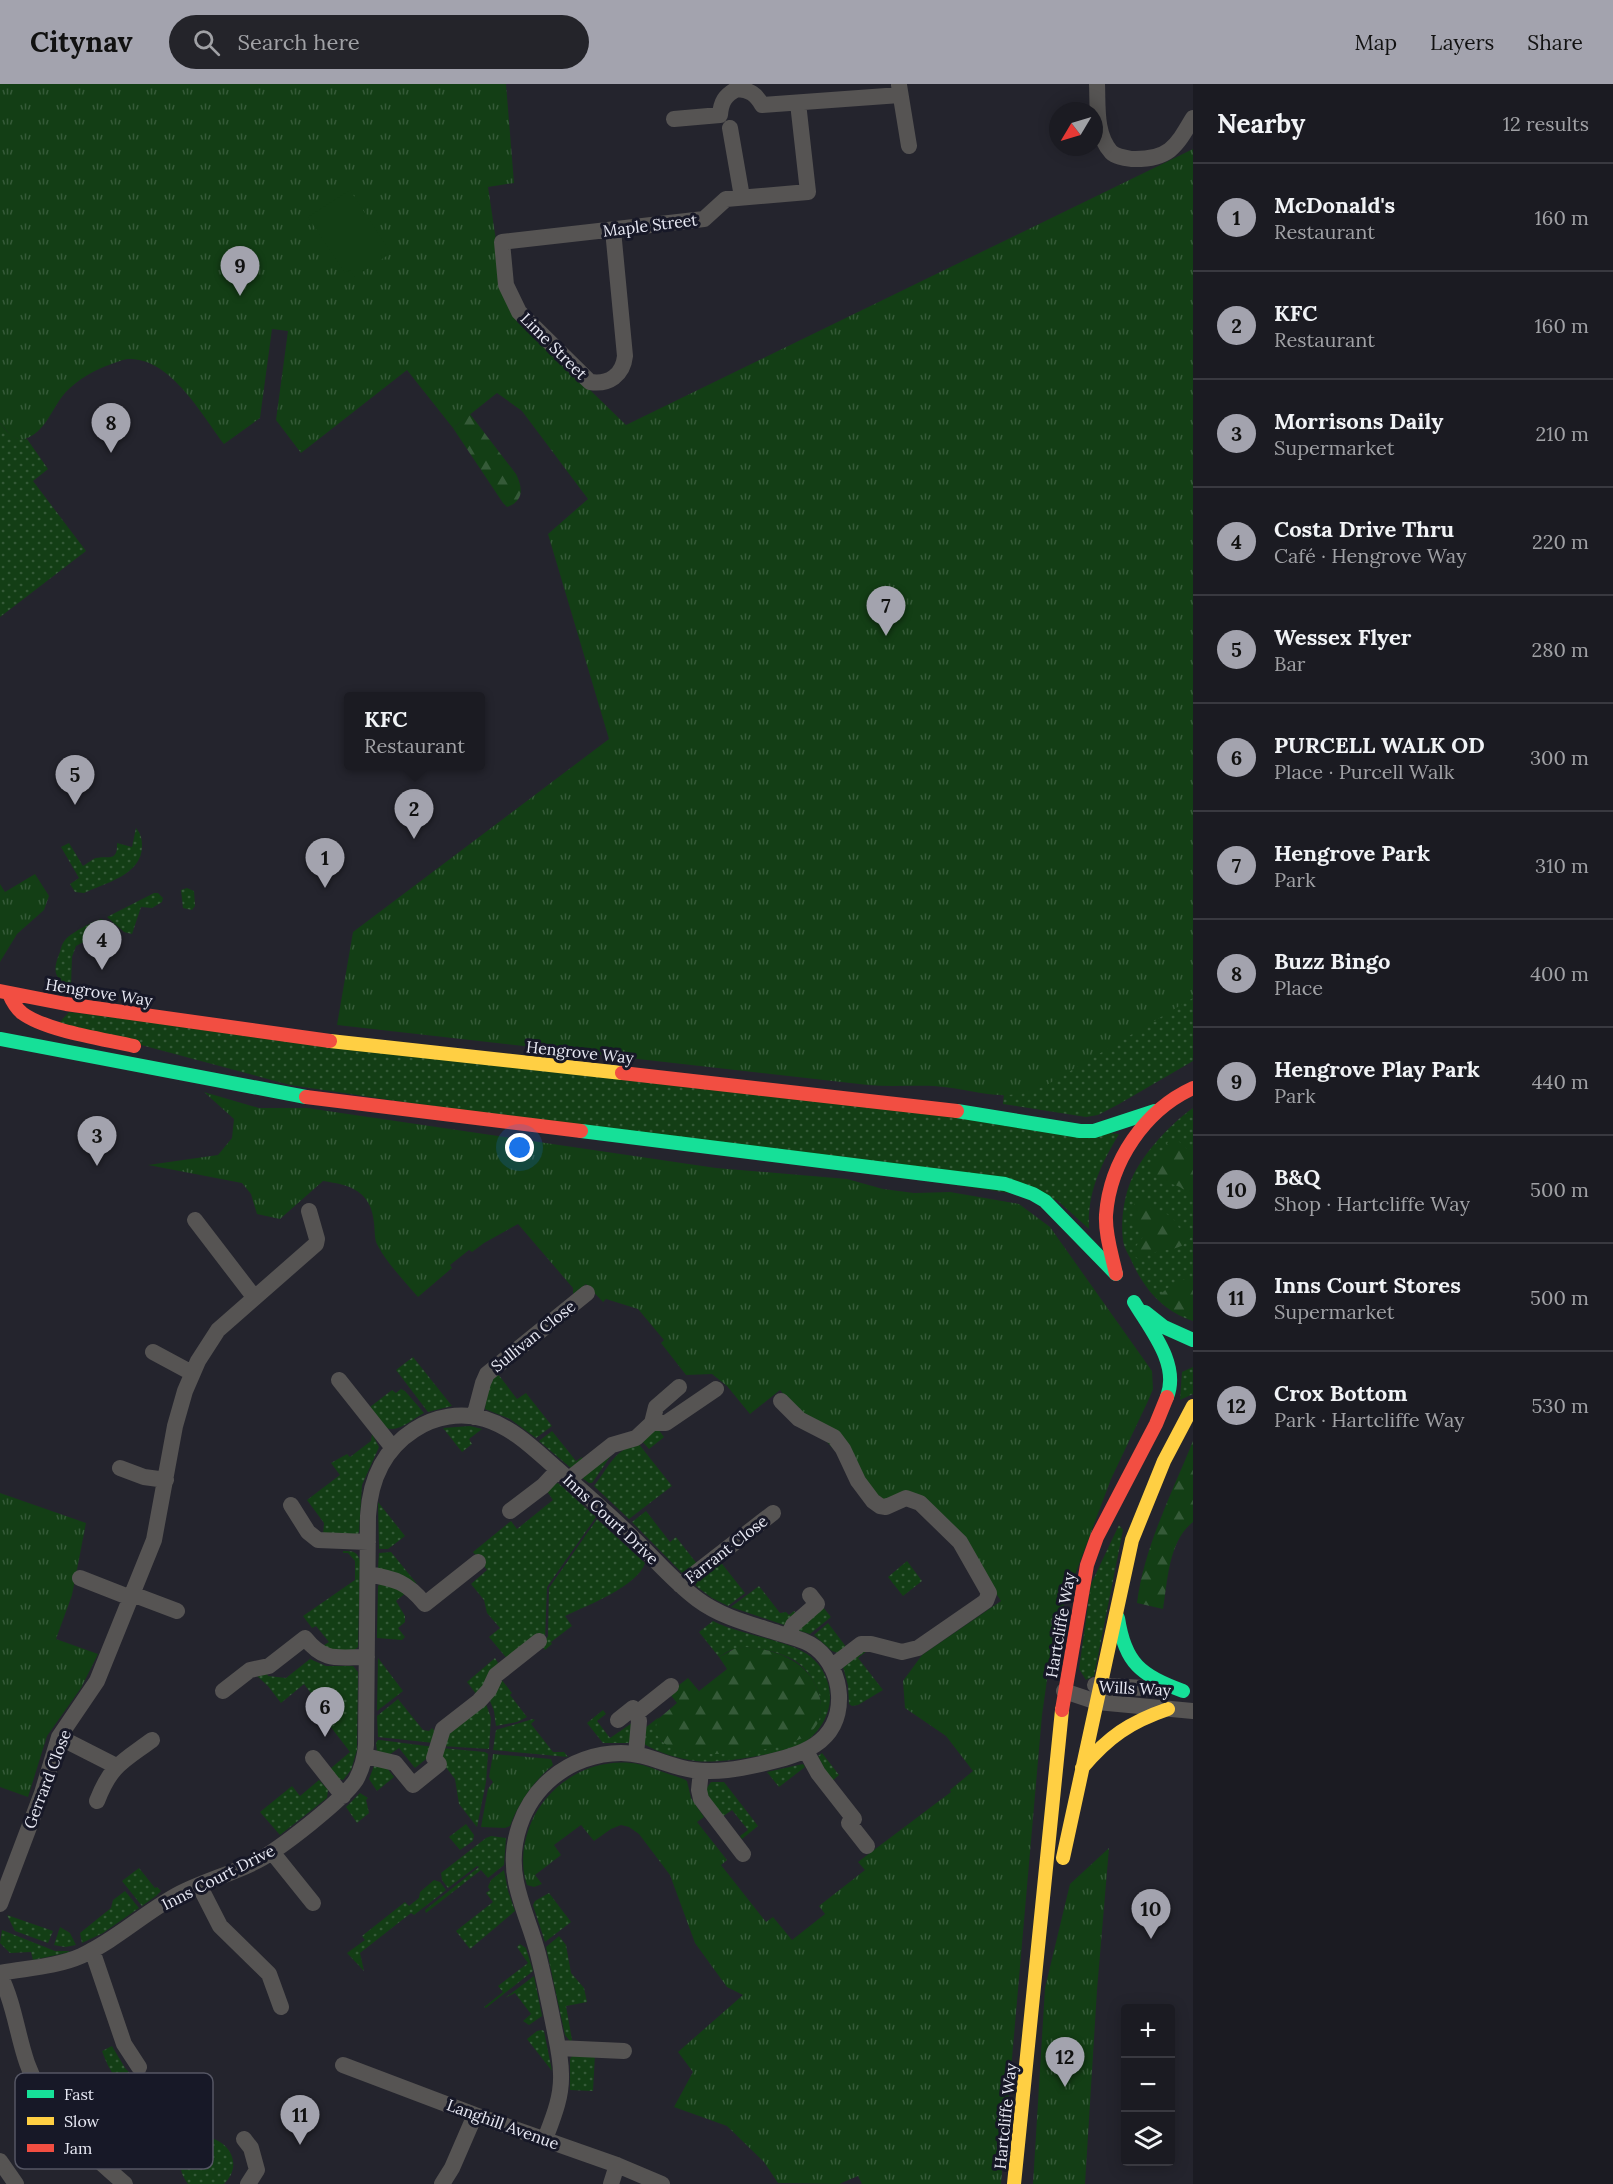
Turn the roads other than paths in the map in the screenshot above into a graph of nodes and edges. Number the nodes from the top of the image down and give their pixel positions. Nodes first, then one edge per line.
1 (1097, 84) edge
2 (736, 86) edge
3 (900, 89) edge
4 (798, 103) junction
5 (1193, 118) edge
6 (674, 119) dead end
7 (730, 128) dead end
8 (909, 146) dead end
9 (742, 197) junction
10 (613, 230) junction
11 (502, 242) joint
12 (4, 992) edge
13 (15, 1028) dead end
14 (0, 1039) edge
15 (24, 1044) junction
16 (144, 1049) dead end
17 (176, 1060) dead end
18 (210, 1080) junction
19 (1193, 1088) edge
20 (1155, 1112) junction
21 (309, 1211) dead end
22 (195, 1220) dead end
23 (1116, 1274) junction
24 (587, 1293) dead end
25 (254, 1297) junction
26 (1134, 1302) junction
27 (1193, 1340) edge
28 (153, 1352) dead end
29 (192, 1373) junction
30 (339, 1380) dead end
31 (679, 1387) dead end
32 (716, 1389) dead end
33 (782, 1401) dead end
34 (1193, 1406) edge
35 (474, 1417) junction
36 (652, 1423) junction
37 (393, 1448) junction
38 (120, 1468) dead end
39 (563, 1475) junction
40 (166, 1480) junction
41 (291, 1505) dead end
42 (510, 1511) dead end
43 (773, 1513) dead end
44 (368, 1542) junction
45 (478, 1562) dead end
46 (368, 1574) junction
47 (80, 1578) dead end
48 (680, 1585) junction
49 (810, 1595) dead end
50 (132, 1596) junction
51 (1117, 1609) junction
52 (177, 1611) dead end
53 (788, 1636) junction
54 (539, 1641) dead end
55 (368, 1656) junction
56 (831, 1667) junction
57 (1100, 1684) junction
58 (671, 1686) dead end
59 (223, 1691) dead end
60 (1064, 1691) junction
61 (1188, 1691) edge
62 (1097, 1702) junction
63 (1168, 1710) junction
64 (1193, 1711) edge
65 (637, 1713) junction
66 (618, 1720) dead end
67 (60, 1737) junction
68 (152, 1740) dead end
69 (806, 1751) junction
70 (636, 1754) junction
71 (365, 1756) junction
72 (313, 1758) dead end
73 (116, 1766) junction
74 (1082, 1768) junction
75 (701, 1771) junction
76 (343, 1796) junction
77 (97, 1801) dead end
78 (867, 1846) dead end
79 (272, 1852) junction
80 (743, 1854) dead end
81 (199, 1885) junction
82 (314, 1903) dead end
83 (0, 1904) edge
84 (92, 1950) junction
85 (0, 1974) edge
86 (1036, 1981) junction
87 (281, 2007) dead end
88 (558, 2048) junction
89 (624, 2051) dead end
90 (343, 2065) dead end
91 (139, 2067) dead end
92 (32, 2073) edge
93 (475, 2115) junction
94 (244, 2139) dead end
95 (545, 2139) junction
96 (0, 2161) edge
97 (617, 2165) junction
98 (108, 2169) edge
99 (16, 2184) edge
100 (125, 2184) edge
101 (248, 2184) edge
102 (442, 2184) edge
103 (611, 2184) edge
104 (662, 2184) edge
105 (1014, 2184) edge

1 - 5 street
2 - 4 street
2 - 6 street
3 - 4 street
3 - 8 street
4 - 9 street, Maple Street
7 - 9 street
9 - 10 street, Maple Street
10 - 11 street, Maple Street
10 - 11 street, Lime Street
12 - 16 highway
12 - 20 highway, Hengrove Way
13 - 15 highway
14 - 15 highway
15 - 18 highway
17 - 18 highway
18 - 23 highway
19 - 20 highway
20 - 23 highway
21 - 25 street, Gerrard Close
22 - 25 street
23 - 26 highway, Hartcliffe Way
24 - 35 street, Sullivan Close
25 - 29 street, Gerrard Close
26 - 27 highway
26 - 60 highway, Hartcliffe Way
28 - 29 street
29 - 40 street, Gerrard Close
30 - 37 street
31 - 36 street
32 - 36 street
33 - 56 street
34 - 51 highway, Hartcliffe Way
35 - 37 street, Inns Court Drive
35 - 39 street, Inns Court Drive
36 - 39 street
37 - 44 street, Inns Court Drive
38 - 40 street
39 - 42 street
39 - 48 street, Inns Court Drive
40 - 50 street, Gerrard Close
41 - 44 street
43 - 48 street, Farrant Close
44 - 46 street, Inns Court Drive
45 - 46 street
46 - 55 street, Inns Court Drive
47 - 50 street
48 - 53 street, Inns Court Drive
49 - 53 street
50 - 52 street
50 - 67 street, Gerrard Close
51 - 57 highway, Hartcliffe Way
51 - 61 highway
53 - 56 street, Inns Court Drive
54 - 71 street
55 - 59 street
55 - 71 street, Inns Court Drive
56 - 69 street, Inns Court Drive
57 - 60 street, Wills Way
57 - 61 street, Wills Way
57 - 62 highway, Hartcliffe Way
58 - 65 street
60 - 62 street, Wills Way
60 - 86 highway, Hartcliffe Way
62 - 63 street, Wills Way
62 - 74 highway, Hartcliffe Way
63 - 64 street, Wills Way
63 - 74 highway
65 - 66 street
65 - 70 street
67 - 73 street
67 - 83 street, Gerrard Close
68 - 73 street
69 - 75 street, Inns Court Drive
69 - 78 street
70 - 75 street, Inns Court Drive
70 - 88 street, Inns Court Drive
71 - 76 street, Inns Court Drive
72 - 76 street
73 - 77 street
74 - 86 highway, Hartcliffe Way
75 - 80 street
76 - 79 street, Inns Court Drive
79 - 81 street, Inns Court Drive
79 - 82 street
81 - 84 street, Inns Court Drive
81 - 87 street
84 - 85 street, Inns Court Drive
84 - 91 street
85 - 92 street
86 - 105 highway, Hartcliffe Way
88 - 89 street
88 - 95 street, Inns Court Drive
90 - 93 street, Langhill Avenue
93 - 95 street, Langhill Avenue
93 - 102 street
94 - 101 street
95 - 97 street, Langhill Avenue
96 - 99 street
97 - 103 street
97 - 104 street, Langhill Avenue
98 - 100 street

